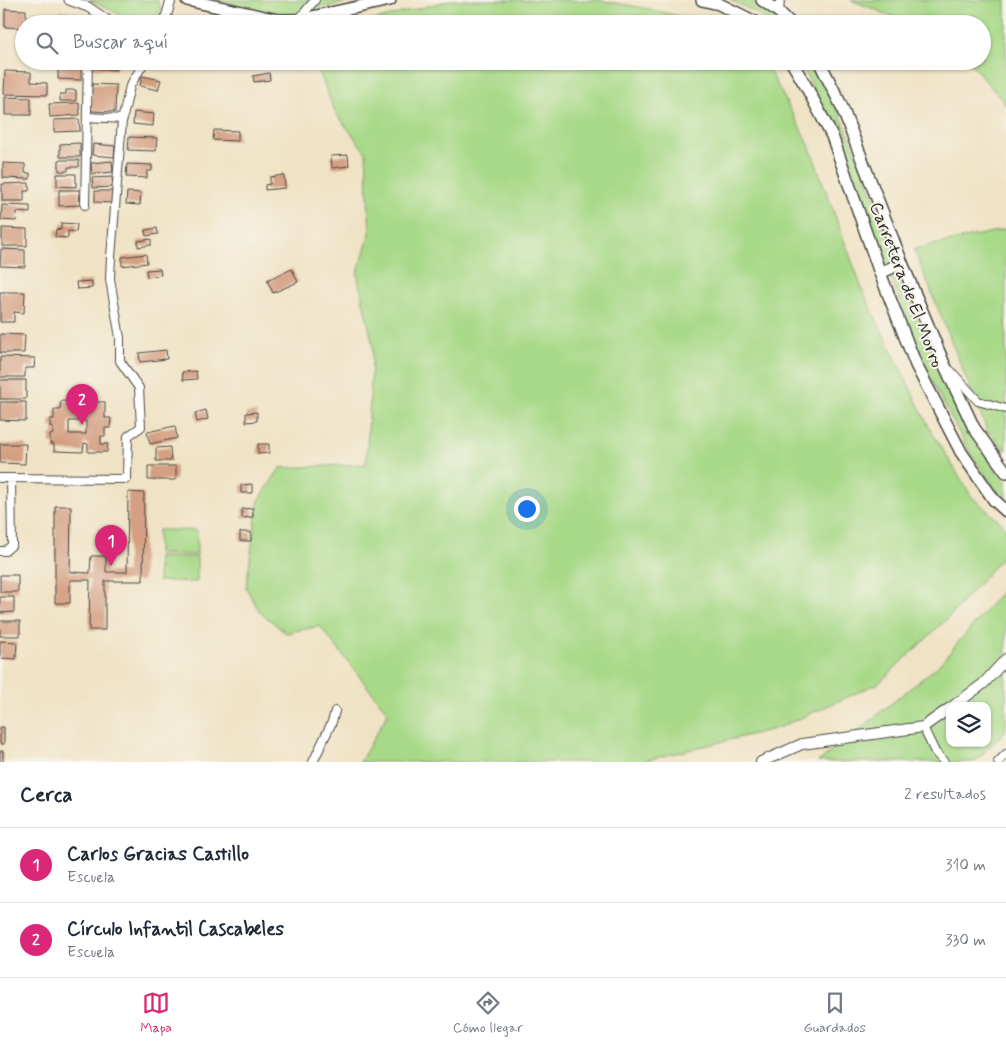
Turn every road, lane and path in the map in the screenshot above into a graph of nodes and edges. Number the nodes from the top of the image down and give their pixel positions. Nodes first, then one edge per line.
1 (70, 0) edge
2 (172, 0) edge
3 (187, 0) edge
4 (315, 0) edge
5 (390, 0) edge
6 (702, 0) edge
7 (762, 0) edge
8 (779, 6) edge
9 (100, 15) edge
10 (167, 15) edge
11 (250, 15) edge
12 (302, 15) edge
13 (321, 15) edge
14 (741, 15) edge
15 (88, 70) edge
16 (140, 70) edge
17 (797, 70) edge
18 (824, 70) edge
19 (87, 117) junction
20 (122, 119) junction
21 (85, 205) dead end
22 (902, 263) junction
23 (880, 273) junction
24 (944, 364) junction
25 (1006, 409) edge
26 (1006, 472) edge
27 (0, 478) edge
28 (12, 478) junction
29 (1006, 510) edge
30 (0, 551) edge
31 (1006, 659) edge
32 (958, 702) edge
33 (335, 711) dead end
34 (946, 711) edge
35 (923, 727) junction
36 (1006, 754) edge
37 (313, 762) edge
38 (761, 762) edge
39 (944, 762) edge
40 (998, 762) edge

1 - 9 street
2 - 10 street
3 - 11 main road
4 - 12 street
5 - 13 main road
6 - 14 main road
7 - 8 main road
15 - 19 street
16 - 20 street
17 - 23 main road, Carretera de El Morro
18 - 22 main road, Carretera de El Morro
19 - 20 street
19 - 21 street
20 - 28 street
22 - 23 main road
22 - 24 main road, Carretera de El Morro
23 - 29 main road, Carretera de El Morro
24 - 25 street
24 - 26 main road, Carretera de El Morro
27 - 28 street
28 - 30 street
31 - 32 main road
33 - 37 street
34 - 35 main road
35 - 38 main road
35 - 39 street
36 - 40 street

